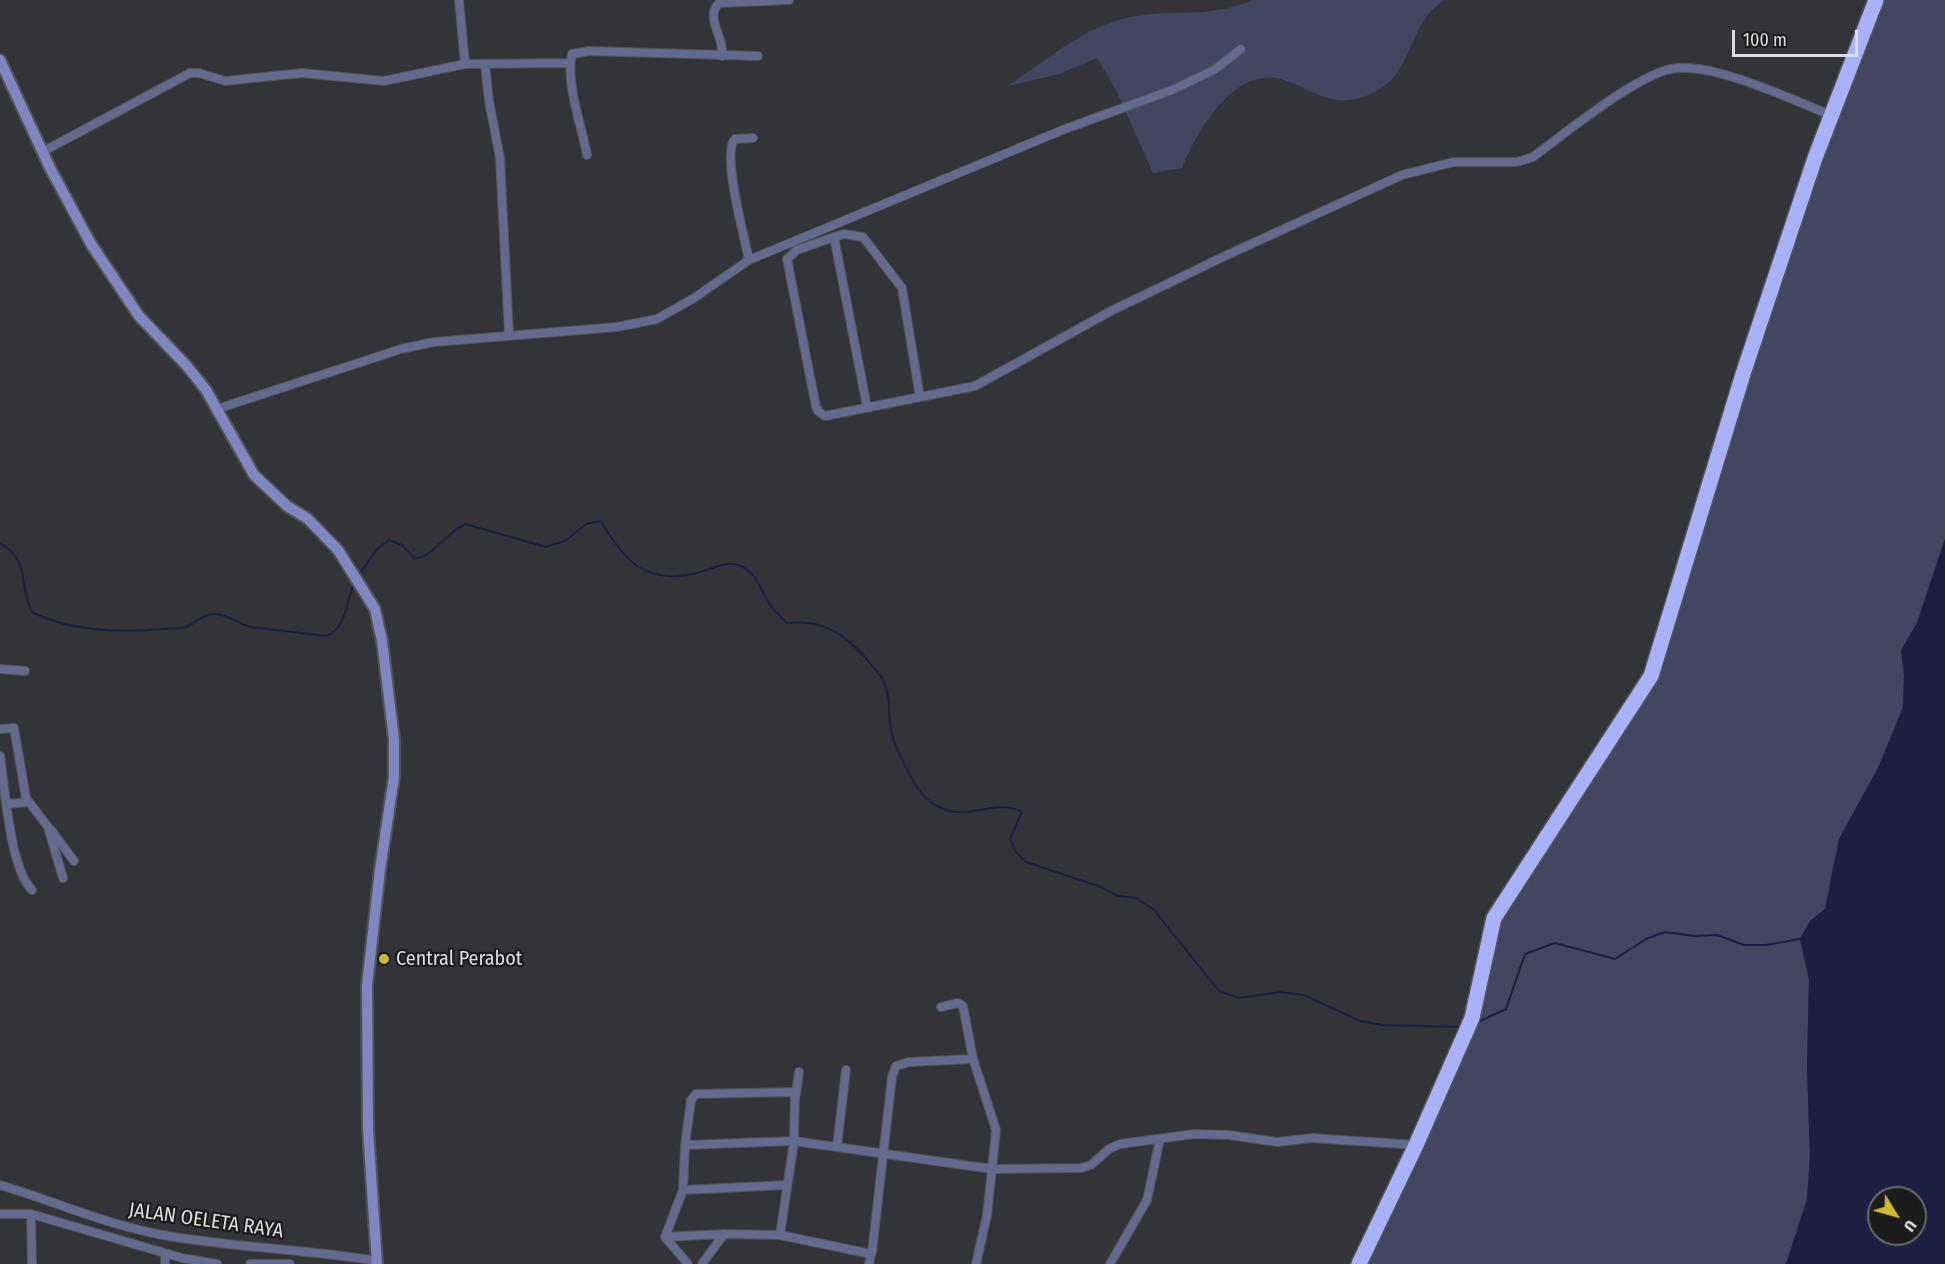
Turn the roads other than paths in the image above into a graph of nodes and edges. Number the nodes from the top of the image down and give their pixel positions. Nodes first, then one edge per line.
1 (459, 0) edge
2 (789, 0) edge
3 (1876, 0) edge
4 (1241, 49) dead end
5 (722, 56) junction
6 (758, 56) dead end
7 (0, 60) edge
8 (570, 63) junction
9 (465, 64) junction
10 (485, 64) junction
11 (1831, 115) junction
12 (753, 138) dead end
13 (42, 152) junction
14 (587, 156) dead end
15 (834, 237) junction
16 (749, 261) junction
17 (509, 335) junction
18 (920, 397) junction
19 (867, 407) junction
20 (217, 409) junction
21 (0, 669) edge
22 (25, 671) dead end
23 (0, 729) edge
24 (0, 756) edge
25 (29, 802) junction
26 (7, 804) junction
27 (48, 827) junction
28 (74, 861) dead end
29 (63, 878) dead end
30 (32, 890) dead end
31 (941, 1007) dead end
32 (973, 1059) junction
33 (846, 1070) dead end
34 (798, 1072) dead end
35 (796, 1094) junction
36 (1160, 1139) junction
37 (794, 1141) junction
38 (686, 1145) junction
39 (1416, 1145) junction
40 (837, 1146) junction
41 (884, 1154) junction
42 (992, 1169) junction
43 (0, 1185) edge
44 (787, 1185) junction
45 (683, 1190) junction
46 (0, 1214) edge
47 (31, 1214) junction
48 (724, 1234) junction
49 (780, 1235) junction
50 (665, 1238) junction
51 (165, 1253) junction
52 (871, 1254) junction
53 (377, 1263) edge
54 (32, 1264) edge
55 (165, 1264) edge
56 (217, 1264) edge
57 (250, 1264) edge
58 (290, 1264) edge
59 (688, 1264) edge
60 (702, 1264) edge
61 (870, 1264) edge
62 (976, 1264) edge
63 (1110, 1264) edge
64 (1359, 1264) edge

1 - 9 street
2 - 5 street
3 - 11 highway
4 - 16 street
5 - 6 street
5 - 8 street
7 - 13 street
8 - 10 street
8 - 14 street
9 - 10 street
9 - 13 street
10 - 17 street
11 - 18 street
11 - 39 highway
12 - 16 street
13 - 20 street
15 - 18 street
15 - 19 street
15 - 19 street
16 - 17 street
17 - 20 street
18 - 19 street
20 - 53 street
21 - 22 street
23 - 25 street
24 - 26 street
25 - 26 street
25 - 27 street
26 - 30 street
27 - 28 street
27 - 29 street
31 - 32 street
32 - 41 street
32 - 42 street
33 - 40 street
34 - 35 street
35 - 37 street
35 - 38 street
36 - 39 street
36 - 42 street
36 - 63 street
37 - 38 street
37 - 40 street
37 - 44 street
38 - 45 street
39 - 64 highway
40 - 41 street
41 - 42 street
41 - 52 street
42 - 62 street
43 - 53 street, JALAN OELETA RAYA
44 - 45 street
44 - 49 street
45 - 50 street
46 - 47 street
47 - 51 street
47 - 54 street
48 - 49 street
48 - 50 street
48 - 60 street
49 - 52 street
50 - 59 street
51 - 55 street
51 - 56 street
52 - 61 street
57 - 58 street

